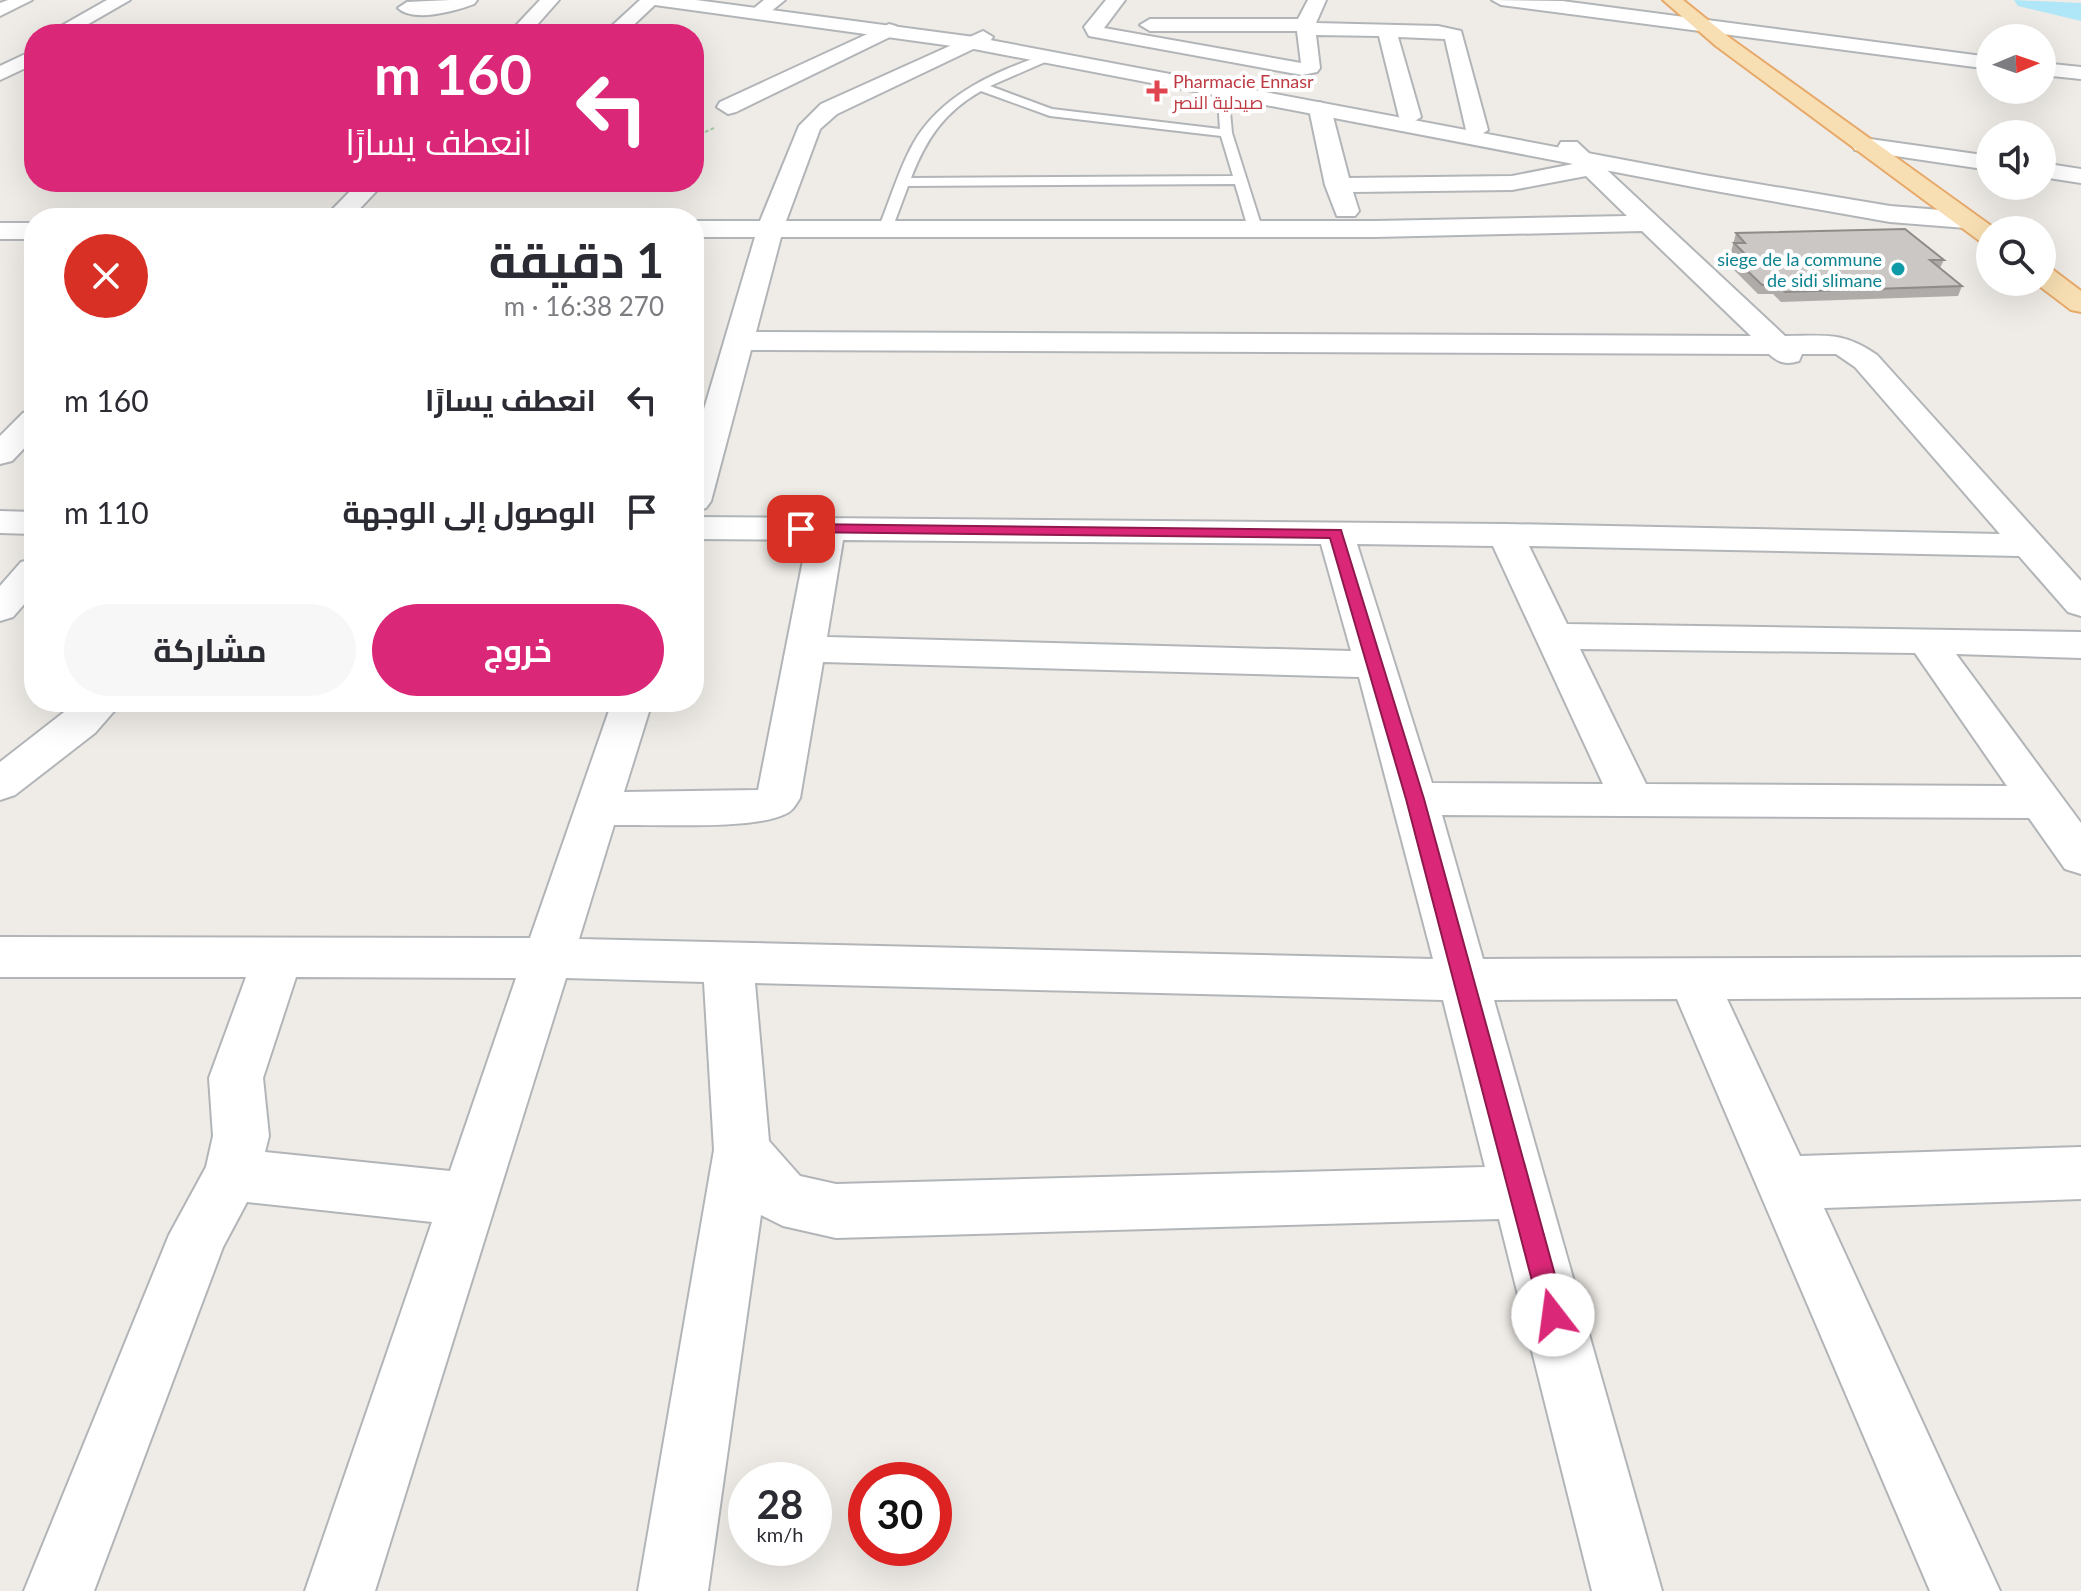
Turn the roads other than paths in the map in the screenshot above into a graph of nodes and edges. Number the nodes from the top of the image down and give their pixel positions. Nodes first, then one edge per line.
1 (23, 0) edge
2 (121, 0) edge
3 (139, 0) edge
4 (468, 0) edge
5 (550, 0) edge
6 (653, 0) edge
7 (1116, 0) edge
8 (1203, 0) edge
9 (1317, 0) edge
10 (1501, 0) edge
11 (703, 2) edge
12 (1672, 2) edge
13 (766, 7) edge
14 (407, 8) dead end
15 (0, 10) edge
16 (852, 21) junction
17 (1202, 23) junction
18 (1698, 23) junction
19 (76, 24) edge
20 (95, 24) edge
21 (527, 24) edge
22 (625, 24) edge
23 (1094, 27) junction
24 (1304, 27) junction
25 (889, 30) junction
26 (1387, 31) junction
27 (977, 40) junction
28 (24, 51) edge
29 (1203, 53) junction
30 (1048, 57) junction
31 (24, 61) edge
32 (1976, 61) edge
33 (0, 64) edge
34 (2056, 70) edge
35 (2081, 73) edge
36 (0, 74) edge
37 (1223, 86) junction
38 (981, 87) junction
39 (705, 105) dead end
40 (728, 107) junction
41 (1320, 109) junction
42 (822, 113) junction
43 (1410, 117) junction
44 (1477, 130) junction
45 (1226, 133) junction
46 (1863, 145) junction
47 (1579, 158) junction
48 (1976, 161) edge
49 (2056, 172) edge
50 (2081, 176) edge
51 (1242, 180) junction
52 (905, 182) junction
53 (1337, 185) junction
54 (362, 192) edge
55 (347, 208) edge
56 (1960, 215) junction
57 (1646, 223) junction
58 (1976, 227) edge
59 (1255, 228) junction
60 (704, 229) edge
61 (770, 229) junction
62 (885, 229) junction
63 (1352, 229) junction
64 (0, 231) edge
65 (24, 231) edge
66 (2056, 285) edge
67 (2081, 304) edge
68 (736, 353) junction
69 (1786, 353) junction
70 (704, 466) edge
71 (0, 522) edge
72 (24, 523) edge
73 (704, 528) edge
74 (827, 529) junction
75 (1336, 533) junction
76 (1506, 535) junction
77 (2027, 545) junction
78 (24, 581) edge
79 (2081, 604) edge
80 (0, 609) edge
81 (1557, 636) junction
82 (1926, 641) junction
83 (2081, 645) edge
84 (806, 649) junction
85 (1376, 665) junction
86 (92, 712) edge
87 (629, 712) edge
88 (0, 784) edge
89 (1415, 799) junction
90 (1633, 802) junction
91 (2040, 802) junction
92 (598, 809) junction
93 (2081, 857) edge
94 (0, 957) edge
95 (278, 957) junction
96 (550, 958) junction
97 (728, 963) junction
98 (2081, 977) edge
99 (1693, 979) junction
100 (1464, 980) junction
101 (742, 1150) junction
102 (2081, 1173) edge
103 (232, 1174) junction
104 (1781, 1183) junction
105 (1520, 1192) junction
106 (470, 1199) junction
107 (59, 1591) edge
108 (340, 1591) edge
109 (673, 1591) edge
110 (1627, 1591) edge
111 (1965, 1591) edge

1 - 15 street
2 - 19 street
3 - 20 street
4 - 14 street
5 - 21 street
6 - 11 street
6 - 22 street
7 - 23 street
8 - 17 street
9 - 24 street
10 - 18 street
11 - 13 street
12 - 18 main road
13 - 16 street
16 - 25 street
16 - 27 street
17 - 23 street
17 - 24 street
17 - 29 street
18 - 32 street
18 - 46 main road
23 - 29 street
24 - 26 street
24 - 29 street
25 - 27 street
25 - 40 street
26 - 43 street
26 - 44 street
27 - 30 street
27 - 37 street
27 - 42 street
28 - 33 street
30 - 37 street
30 - 38 lane
31 - 36 street
34 - 35 street
37 - 41 street
37 - 43 street
37 - 45 lane
38 - 45 lane
38 - 52 lane
39 - 40 street
40 - 42 street
41 - 47 street
41 - 53 street
42 - 61 street
43 - 44 street
44 - 47 street
45 - 51 lane
46 - 48 street
46 - 56 main road
47 - 53 street
47 - 56 street
47 - 57 street
49 - 50 street
51 - 52 lane
51 - 59 lane
52 - 62 lane
53 - 63 street
54 - 55 street
56 - 58 main road
57 - 63 street
57 - 69 street
59 - 62 street
59 - 63 street
60 - 61 street
61 - 62 street
61 - 68 street
64 - 65 street
66 - 67 main road
68 - 69 street
68 - 70 street
69 - 77 street
71 - 72 street
73 - 74 street
74 - 75 street
74 - 84 street
75 - 76 street
75 - 85 street
76 - 77 street
76 - 81 street
77 - 79 street
78 - 80 street
81 - 82 street
81 - 90 street
82 - 83 street
82 - 91 street
84 - 85 street
84 - 92 street
85 - 89 street
86 - 88 street
87 - 92 street
89 - 90 street
89 - 100 street
90 - 91 street
91 - 93 street
92 - 96 street
94 - 95 street
95 - 96 street
95 - 103 street
96 - 97 street
96 - 106 street
97 - 100 street
97 - 101 street
98 - 99 street
99 - 100 street
99 - 104 street
100 - 105 street
101 - 105 street
101 - 109 street
102 - 104 street
103 - 106 street
103 - 107 street
104 - 111 street
105 - 110 street
106 - 108 street

